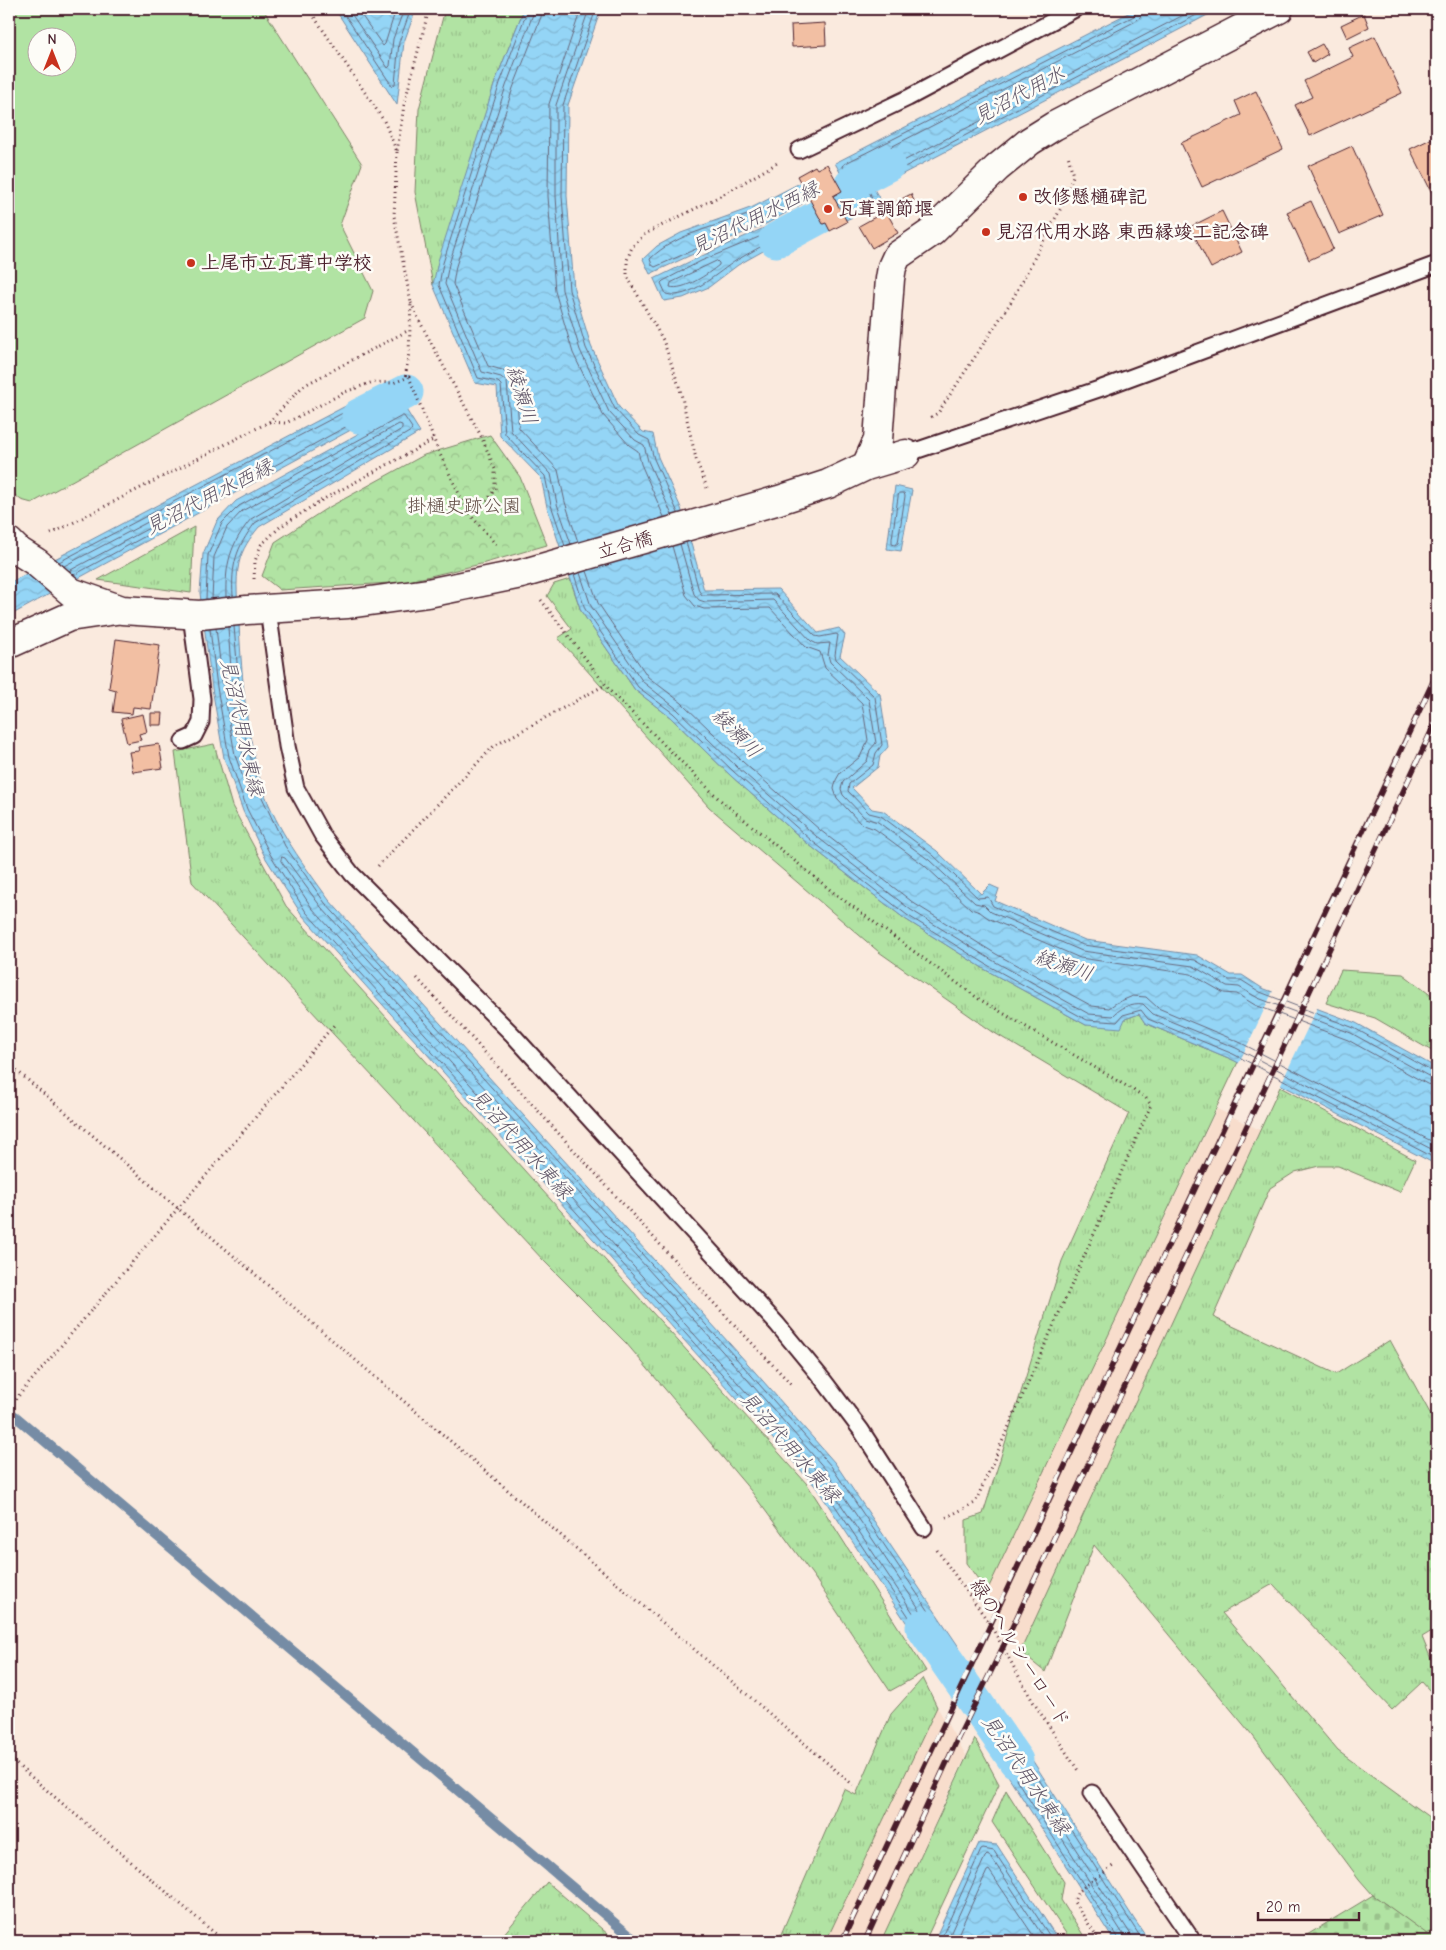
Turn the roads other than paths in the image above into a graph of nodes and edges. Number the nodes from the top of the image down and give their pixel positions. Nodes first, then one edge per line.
1 (1075, 9) edge
2 (1279, 9) edge
3 (799, 150) road end
4 (1437, 264) edge
5 (885, 460) junction
6 (21, 551) edge
7 (122, 610) junction
8 (258, 610) junction
9 (196, 615) junction
10 (9, 644) edge
11 (183, 741) dead end
12 (924, 1528) road end
13 (1092, 1793) road end
14 (1193, 1941) edge

1 - 3 lane
2 - 5 street
4 - 5 lane
5 - 8 street, 立合橋
6 - 7 street
7 - 9 street, 立合橋
7 - 10 street
8 - 9 street, 立合橋
8 - 12 lane
9 - 11 lane
13 - 14 lane

